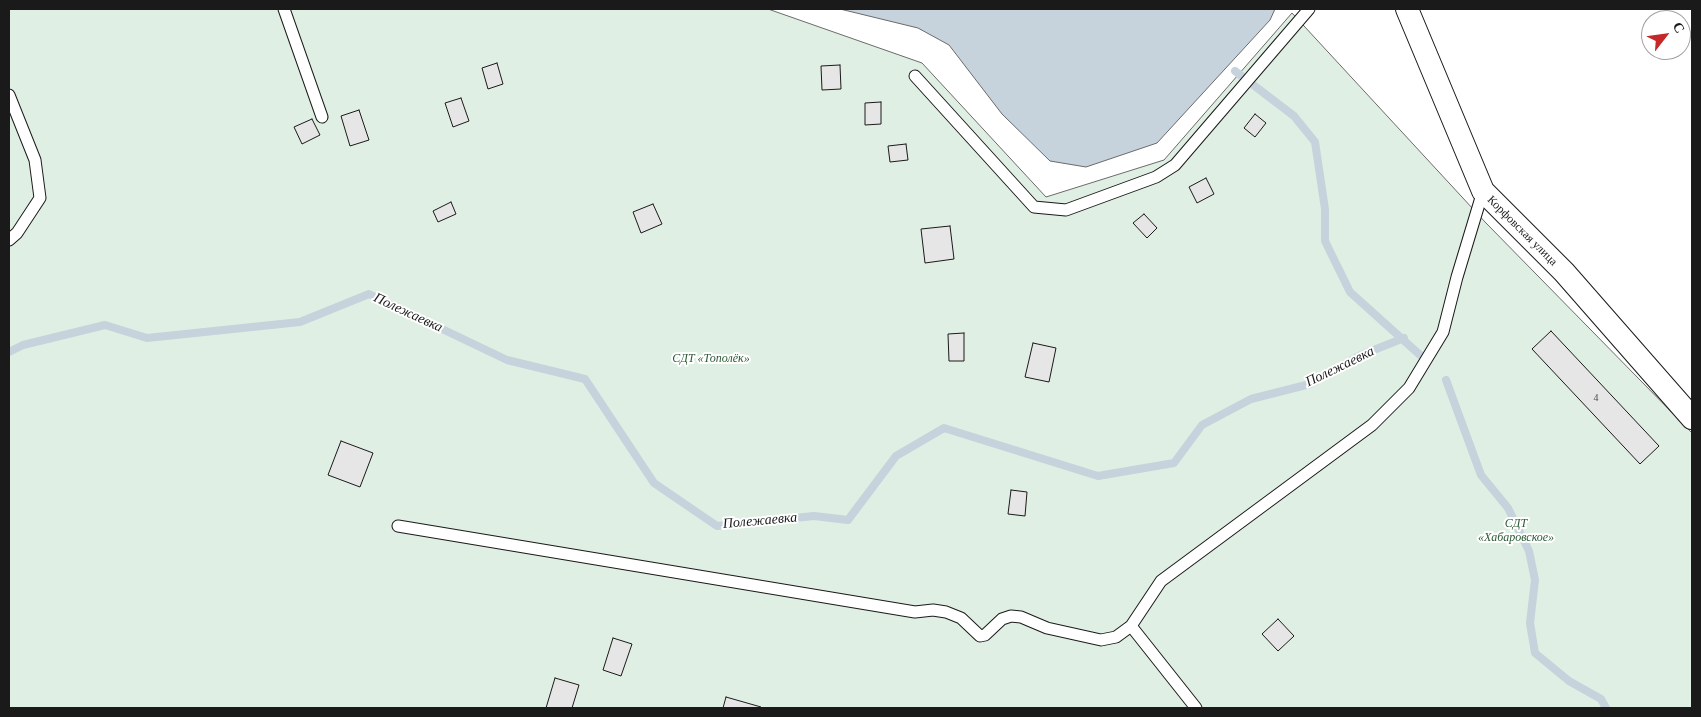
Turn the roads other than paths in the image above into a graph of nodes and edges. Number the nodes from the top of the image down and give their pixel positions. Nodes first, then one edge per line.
1 (284, 9) edge
2 (1308, 9) edge
3 (1407, 9) edge
4 (914, 76) dead end
5 (9, 95) edge
6 (322, 117) dead end
7 (1483, 191) junction
8 (9, 240) edge
9 (1692, 418) edge
10 (398, 526) dead end
11 (1131, 626) junction
12 (1196, 708) edge

1 - 6 lane
2 - 4 lane
3 - 7 street, Корфовская улица
5 - 8 lane
7 - 9 street, Корфовская улица
7 - 11 lane
10 - 11 lane
11 - 12 lane

